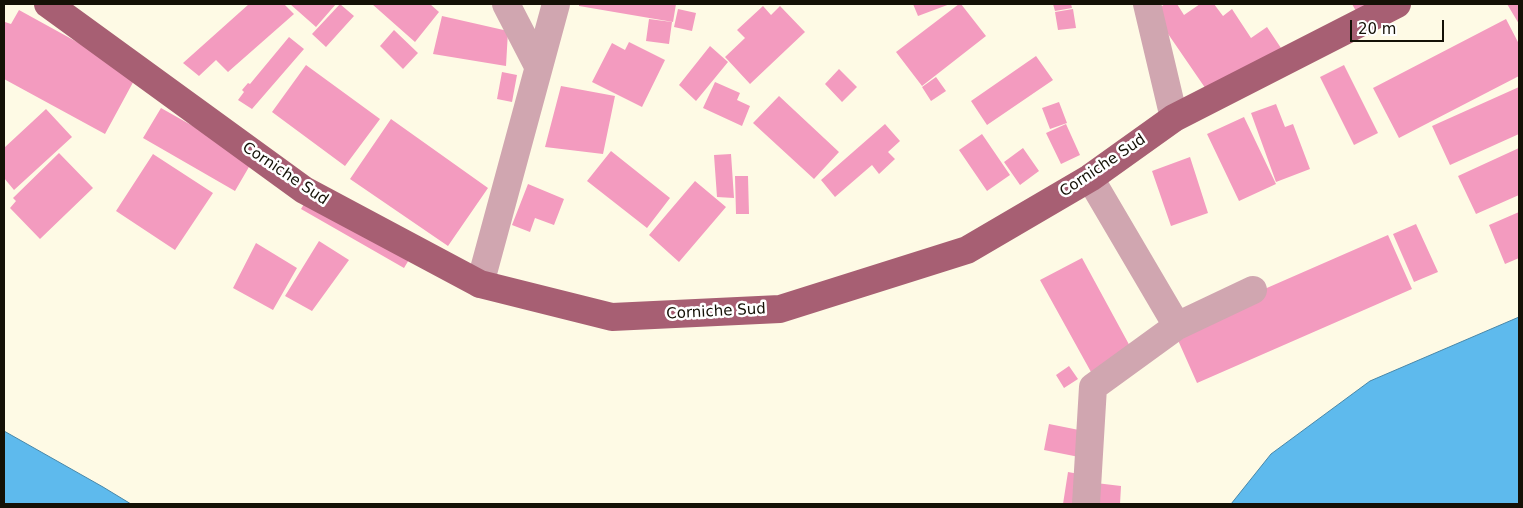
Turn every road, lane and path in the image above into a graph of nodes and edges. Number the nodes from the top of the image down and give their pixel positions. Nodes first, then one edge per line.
1 (48, 4) edge
2 (506, 4) edge
3 (556, 4) edge
4 (1147, 4) edge
5 (1397, 4) edge
6 (538, 66) junction
7 (1174, 118) junction
8 (1090, 178) junction
9 (480, 284) junction
10 (1253, 290) dead end
11 (1177, 326) junction
12 (1086, 504) edge

1 - 9 main road, Corniche Sud
2 - 6 street
3 - 6 street
4 - 7 street
5 - 7 main road, Corniche Sud
6 - 9 street
7 - 8 main road, Corniche Sud
8 - 9 main road, Corniche Sud
8 - 11 street
10 - 11 street
11 - 12 street

